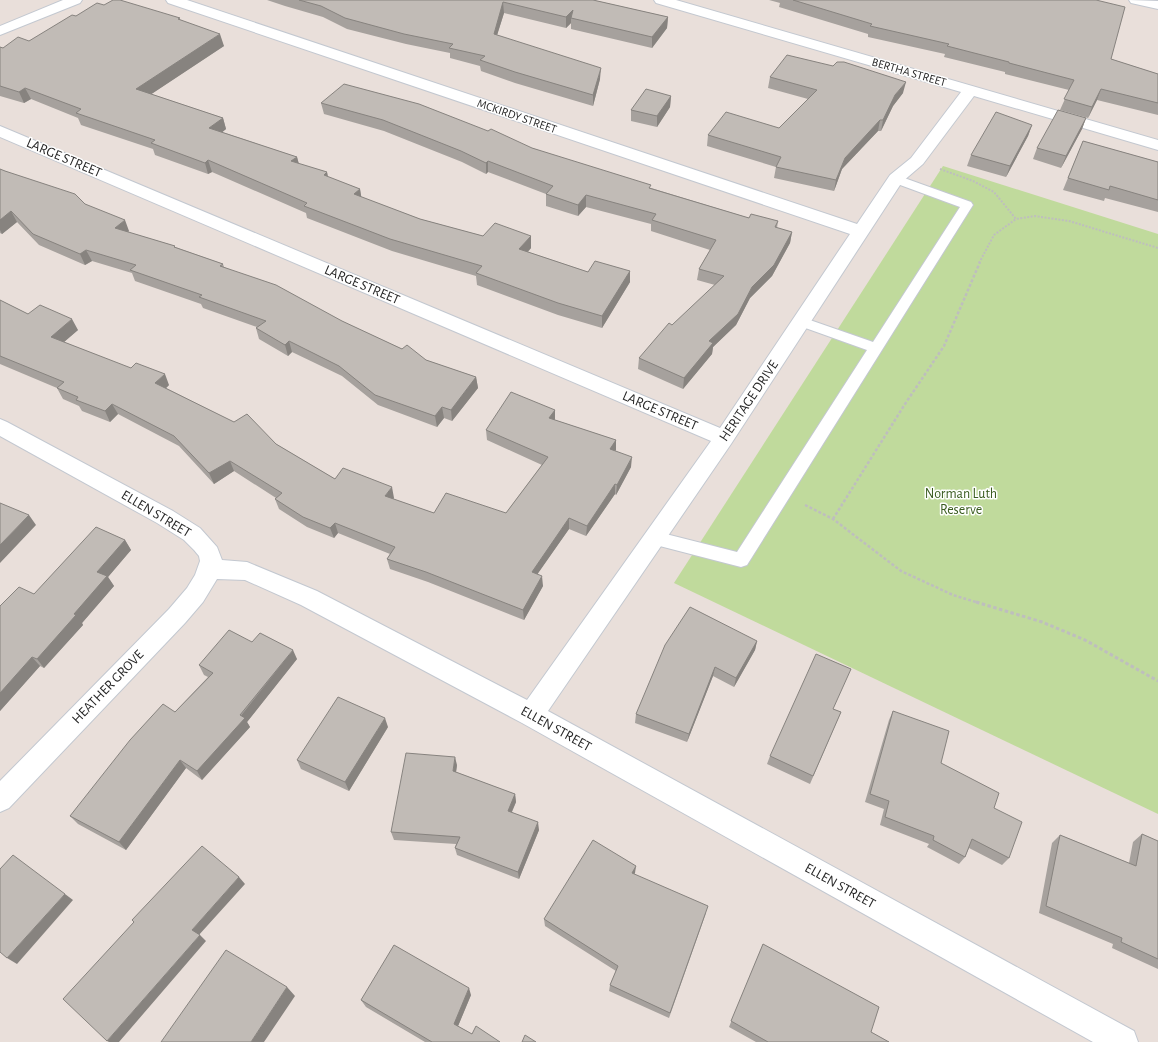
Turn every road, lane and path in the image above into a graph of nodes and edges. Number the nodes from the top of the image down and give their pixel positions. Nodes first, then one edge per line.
1 (75, 0) edge
2 (174, 0) edge
3 (661, 0) edge
4 (1136, 0) edge
5 (1158, 6) edge
6 (0, 31) edge
7 (971, 90) junction
8 (0, 131) edge
9 (1158, 145) edge
10 (916, 161) junction
11 (896, 179) junction
12 (1016, 219) junction
13 (862, 232) junction
14 (1158, 248) edge
15 (802, 322) junction
16 (876, 348) junction
17 (0, 427) edge
18 (724, 438) junction
19 (783, 494) junction
20 (832, 520) junction
21 (654, 538) junction
22 (209, 568) junction
23 (1158, 681) edge
24 (531, 715) junction
25 (0, 799) edge
26 (1123, 1042) edge

1 - 6 street
2 - 13 street, MCKIRDY STREET
3 - 7 street, BERTHA STREET
4 - 5 street
7 - 9 street, BERTHA STREET
7 - 10 street, HERITAGE DRIVE
8 - 18 street, LARGE STREET
10 - 11 street, HERITAGE DRIVE
10 - 12 path
11 - 13 street, HERITAGE DRIVE
11 - 16 lane
12 - 14 path
12 - 20 path
13 - 15 street, HERITAGE DRIVE
15 - 16 lane
15 - 18 street, HERITAGE DRIVE
16 - 19 lane
17 - 22 street, ELLEN STREET
18 - 21 street, HERITAGE DRIVE
19 - 20 path
19 - 21 lane
20 - 23 path
21 - 24 street, HERITAGE DRIVE
22 - 24 street, ELLEN STREET
22 - 25 street, HEATHER GROVE
24 - 26 street, ELLEN STREET

